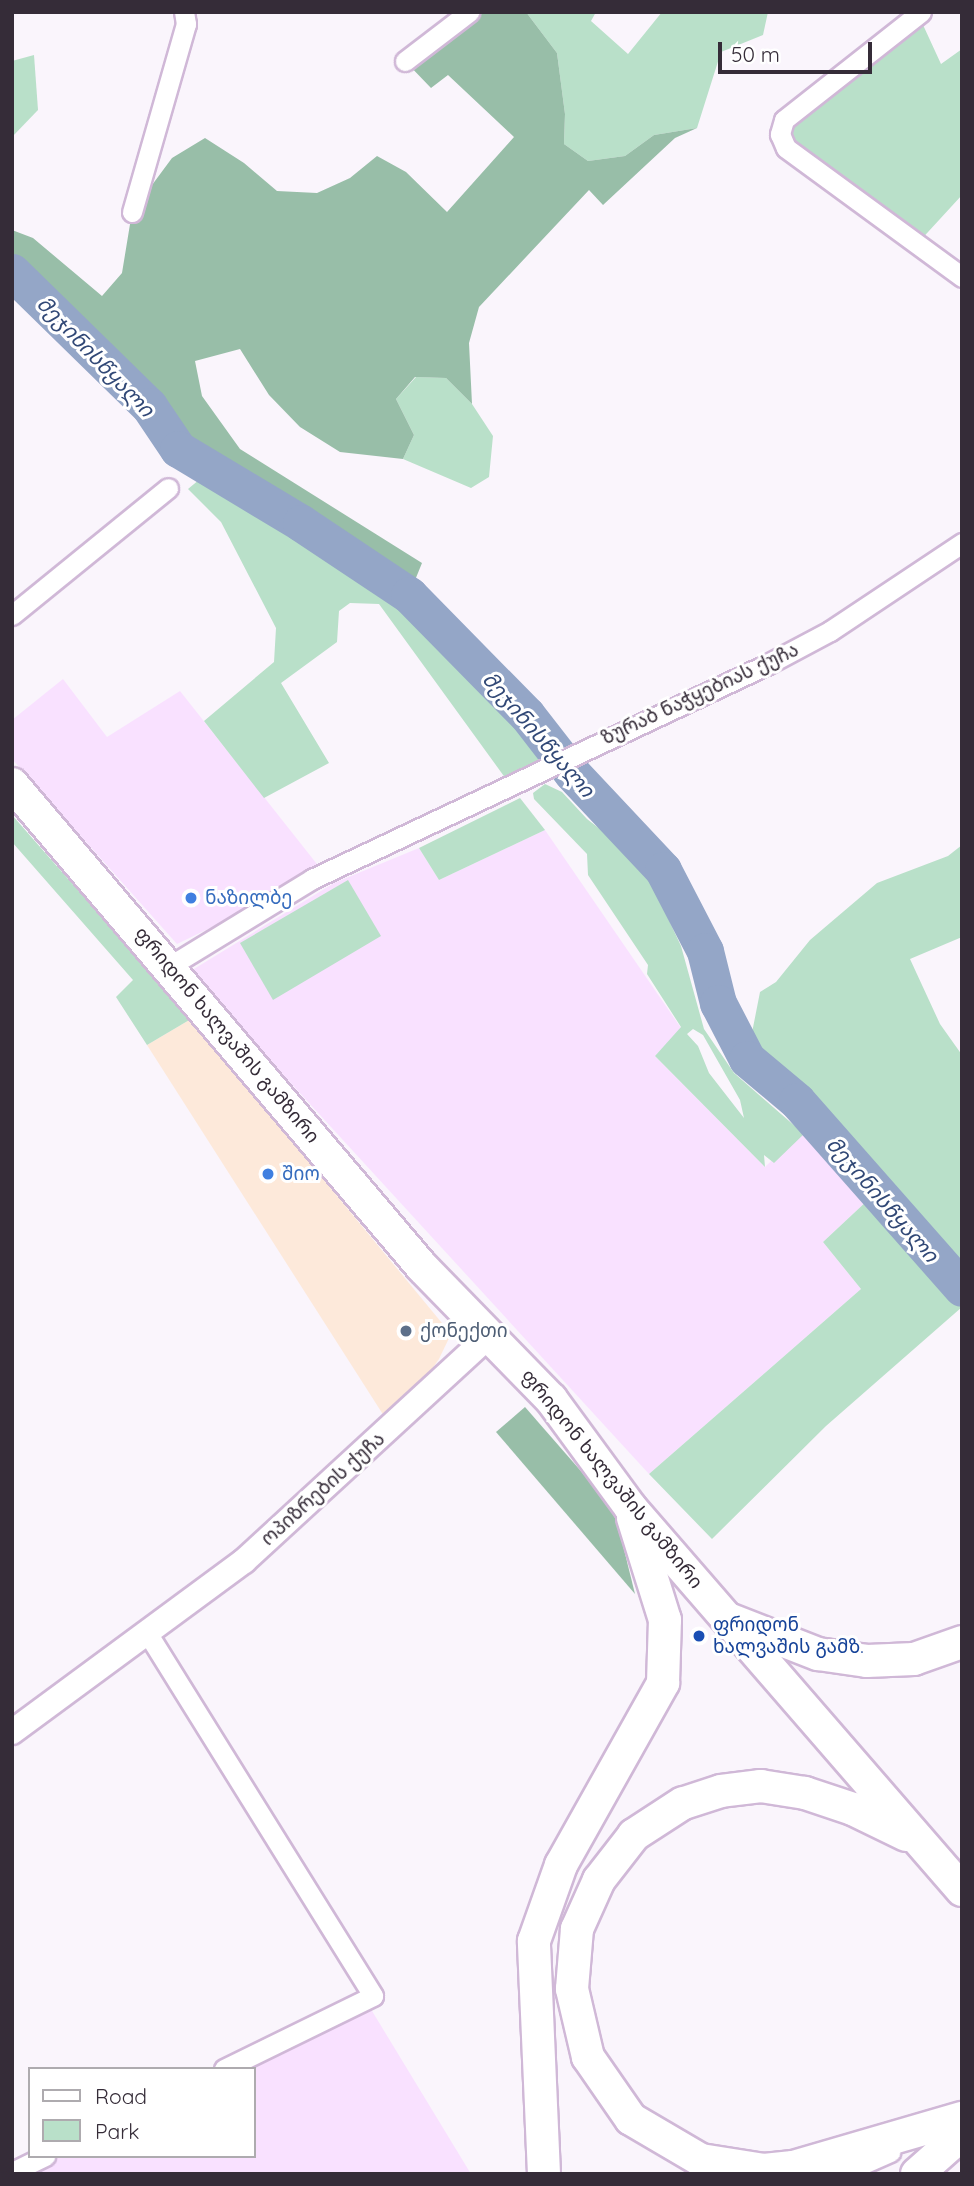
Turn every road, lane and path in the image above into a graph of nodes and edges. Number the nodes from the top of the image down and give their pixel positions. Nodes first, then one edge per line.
1 (184, 12) edge
2 (470, 12) edge
3 (921, 12) edge
4 (405, 61) dead end
5 (132, 212) dead end
6 (962, 277) edge
7 (168, 488) dead end
8 (962, 543) edge
9 (12, 615) edge
10 (12, 784) edge
11 (170, 966) junction
12 (490, 1335) junction
13 (630, 1507) junction
14 (727, 1618) junction
15 (148, 1634) junction
16 (962, 1642) edge
17 (12, 1732) edge
18 (920, 1841) junction
19 (962, 1889) edge
20 (228, 2067) edge
21 (962, 2120) edge
22 (962, 2134) edge
23 (41, 2158) edge
24 (12, 2172) edge
25 (544, 2174) edge
26 (839, 2174) edge
27 (917, 2174) edge

1 - 5 street
2 - 4 street
3 - 6 street
7 - 9 street
8 - 11 street, ზურაბ ნაჭყებიას ქუჩა
10 - 11 highway, ფრიდონ ხალვაშის გამზირი
11 - 12 highway, ფრიდონ ხალვაშის გამზირი
12 - 13 highway, ფრიდონ ხალვაშის გამზირი
12 - 15 street, ოპიზრების ქუჩა
13 - 14 highway, ფრიდონ ხალვაშის გამზირი
13 - 25 highway
14 - 16 highway
14 - 18 highway, ფრიდონ ხალვაშის გამზირი
15 - 17 street, ოპიზრების ქუჩა
15 - 20 street
18 - 19 highway, ფრიდონ ხალვაშის გამზირი
18 - 21 highway
21 - 26 street
22 - 27 highway
23 - 24 street

